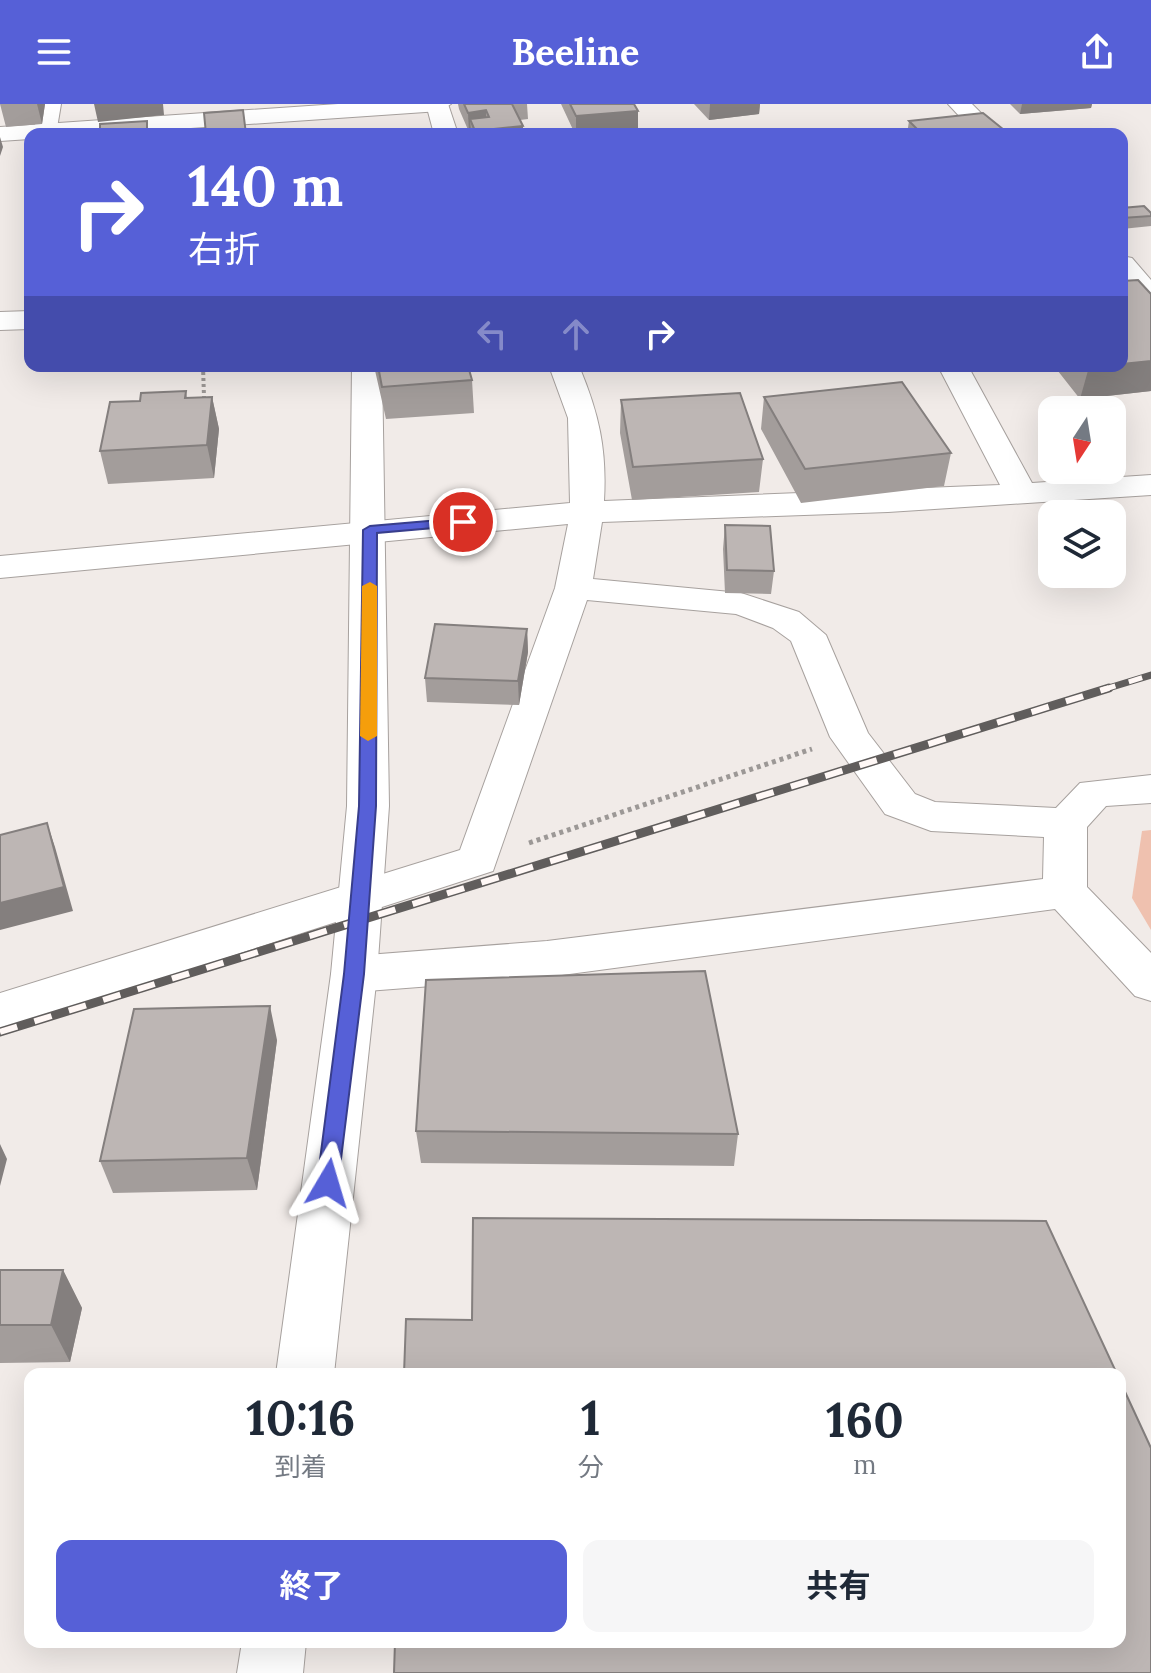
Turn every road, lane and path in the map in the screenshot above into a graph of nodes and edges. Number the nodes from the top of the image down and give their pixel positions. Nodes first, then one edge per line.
1 (50, 104) edge
2 (438, 104) edge
3 (959, 104) edge
4 (325, 117) edge
5 (46, 128) edge
6 (106, 128) edge
7 (444, 128) edge
8 (984, 128) edge
9 (24, 132) edge
10 (0, 134) edge
11 (1128, 271) edge
12 (1151, 297) edge
13 (24, 320) edge
14 (0, 321) edge
15 (203, 372) edge
16 (367, 372) edge
17 (566, 372) edge
18 (956, 372) edge
19 (204, 397) edge
20 (1151, 485) edge
21 (1022, 495) junction
22 (587, 512) junction
23 (370, 530) junction
24 (0, 567) edge
25 (573, 588) junction
26 (850, 737) junction
27 (1151, 789) edge
28 (1066, 823) junction
29 (478, 860) junction
30 (1065, 892) junction
31 (360, 896) junction
32 (354, 974) junction
33 (1151, 983) edge
34 (0, 1012) edge
35 (306, 1368) edge
36 (273, 1648) edge
37 (270, 1673) edge

1 - 5 street
2 - 4 street
2 - 7 street
3 - 8 street
4 - 6 street
9 - 10 street
11 - 12 street
13 - 14 street
15 - 19 path
16 - 23 street
17 - 22 street
18 - 21 street
20 - 21 street
21 - 22 street
22 - 23 street
22 - 25 street
23 - 24 street
23 - 31 street
25 - 26 street
25 - 29 street
26 - 28 street
26 - 29 path
27 - 28 street
28 - 30 street
29 - 31 street
30 - 32 street
30 - 33 street
31 - 32 street
31 - 34 street
32 - 35 street
36 - 37 street

